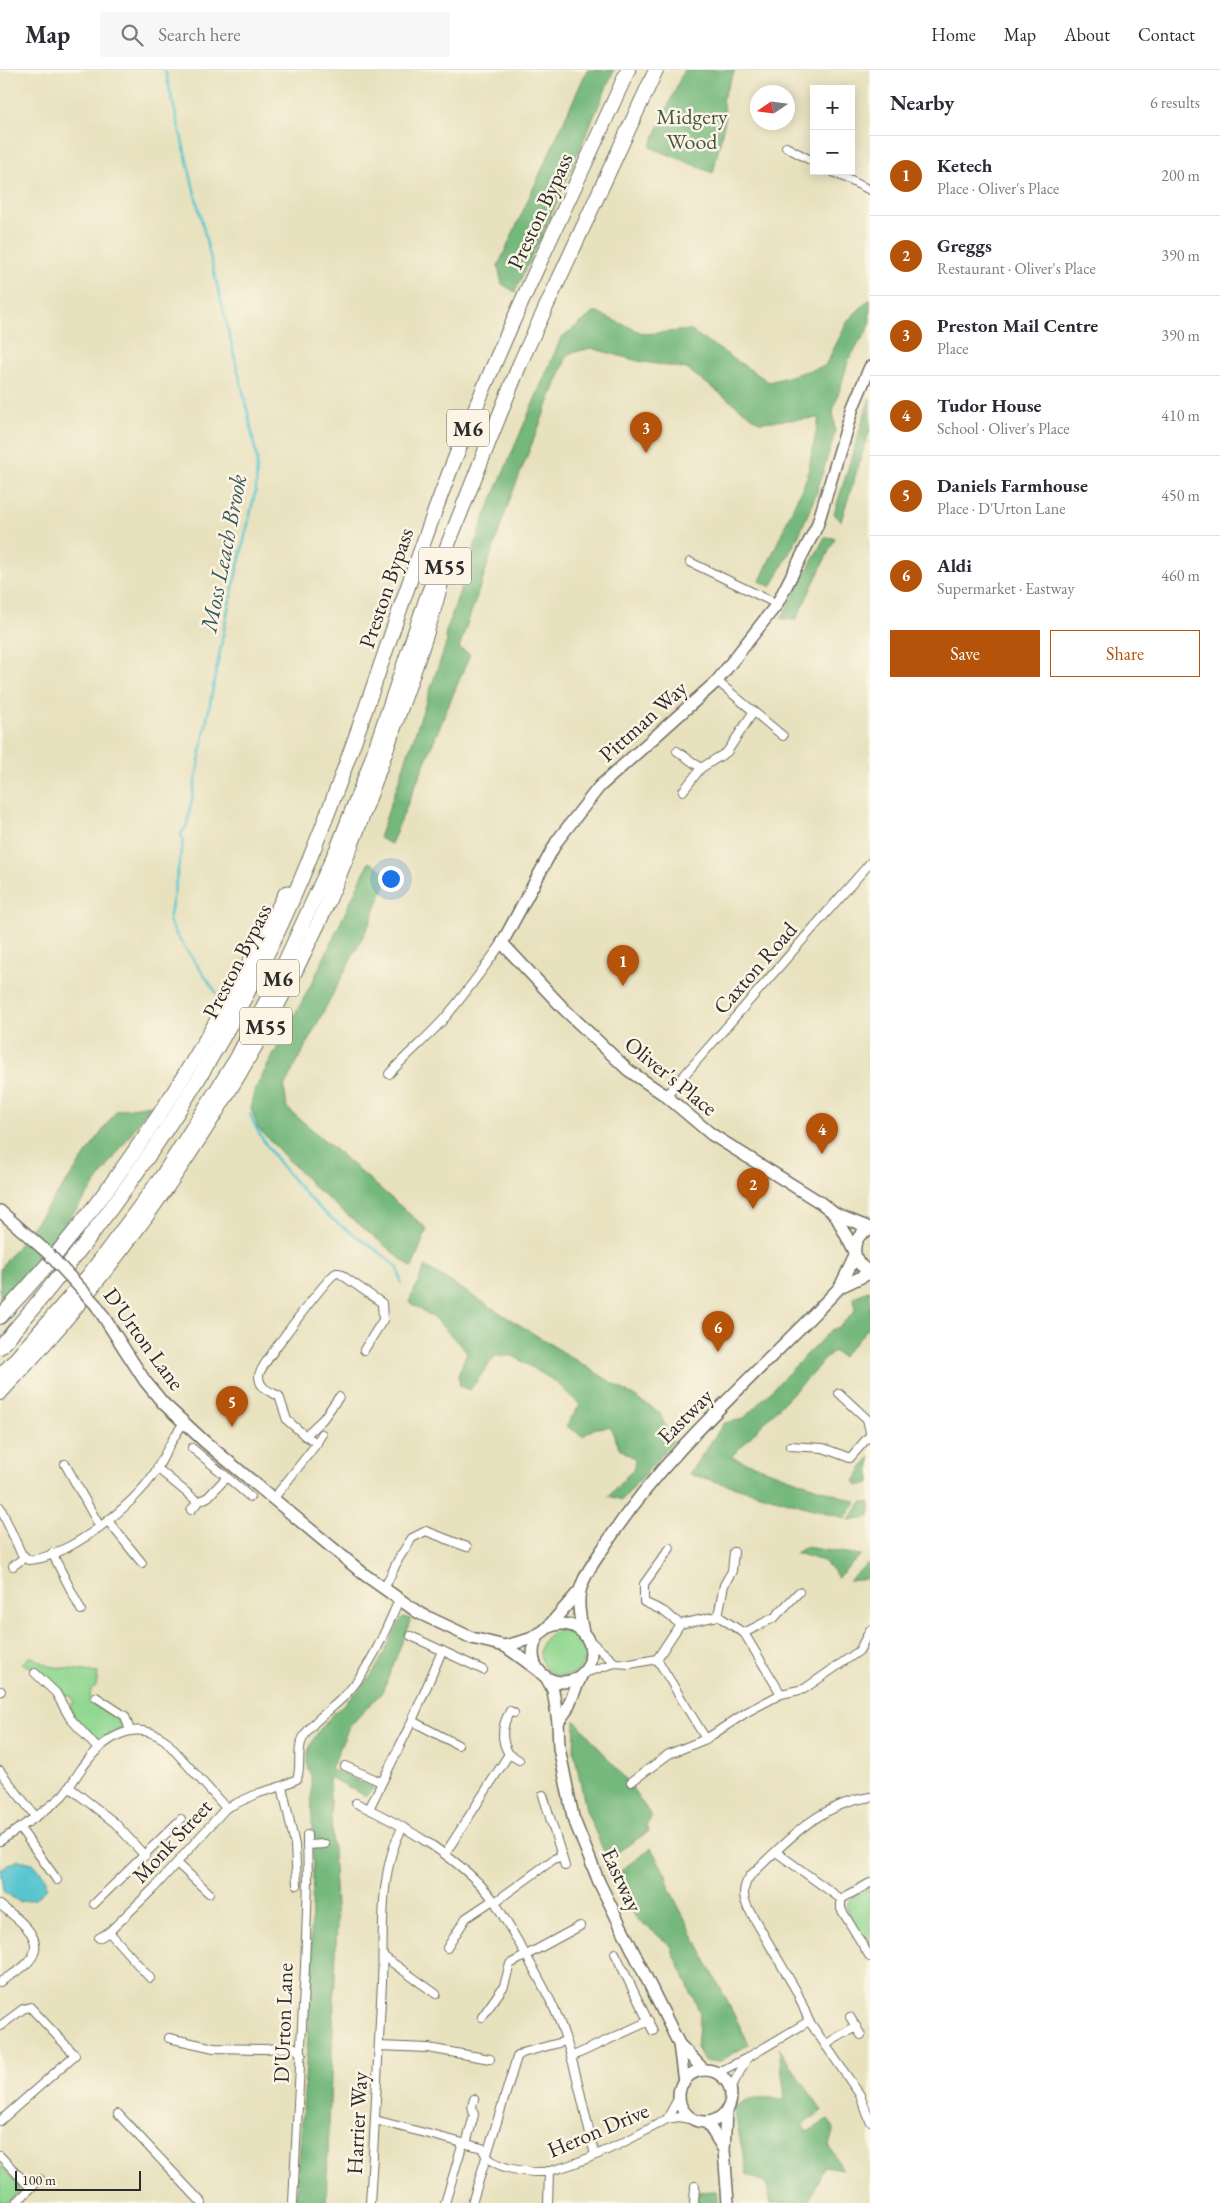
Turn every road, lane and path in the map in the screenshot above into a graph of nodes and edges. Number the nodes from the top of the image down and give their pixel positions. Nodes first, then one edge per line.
1 (628, 70) edge
2 (656, 70) edge
3 (786, 147) dead end
4 (810, 160) edge
5 (839, 175) edge
6 (870, 190) edge
7 (870, 367) edge
8 (454, 526) junction
9 (690, 562) dead end
10 (777, 604) junction
11 (717, 682) junction
12 (754, 711) junction
13 (783, 736) dead end
14 (677, 750) dead end
15 (702, 768) junction
16 (683, 791) dead end
17 (334, 796) junction
18 (870, 862) edge
19 (502, 944) junction
20 (389, 1074) dead end
21 (666, 1096) junction
22 (176, 1115) junction
23 (0, 1211) edge
24 (835, 1214) junction
25 (870, 1229) edge
26 (854, 1254) junction
27 (870, 1272) edge
28 (840, 1287) junction
29 (0, 1317) edge
30 (0, 1327) edge
31 (0, 1347) edge
32 (364, 1350) dead end
33 (0, 1377) edge
34 (0, 1393) edge
35 (839, 1393) dead end
36 (339, 1397) dead end
37 (184, 1423) junction
38 (870, 1433) edge
39 (322, 1434) dead end
40 (305, 1436) junction
41 (317, 1443) junction
42 (790, 1446) dead end
43 (192, 1448) dead end
44 (65, 1464) dead end
45 (157, 1468) junction
46 (227, 1477) junction
47 (250, 1496) dead end
48 (274, 1498) junction
49 (198, 1502) junction
50 (1, 1510) edge
51 (191, 1510) dead end
52 (108, 1521) junction
53 (100, 1527) junction
54 (467, 1547) dead end
55 (670, 1548) dead end
56 (734, 1552) dead end
57 (52, 1553) junction
58 (25, 1556) junction
59 (142, 1563) dead end
60 (13, 1566) dead end
61 (384, 1589) junction
62 (580, 1590) junction
63 (799, 1592) dead end
64 (399, 1600) junction
65 (81, 1610) dead end
66 (718, 1616) junction
67 (680, 1624) junction
68 (544, 1630) junction
69 (870, 1630) edge
70 (744, 1633) junction
71 (411, 1636) dead end
72 (586, 1636) junction
73 (505, 1646) junction
74 (442, 1651) junction
75 (657, 1659) junction
76 (615, 1663) junction
77 (483, 1670) dead end
78 (538, 1670) junction
79 (35, 1673) dead end
80 (583, 1675) junction
81 (547, 1679) junction
82 (782, 1694) junction
83 (96, 1697) dead end
84 (514, 1713) dead end
85 (412, 1721) junction
86 (558, 1722) junction
87 (130, 1731) junction
88 (706, 1738) junction
89 (458, 1745) dead end
90 (98, 1749) junction
91 (509, 1754) junction
92 (518, 1760) dead end
93 (345, 1766) dead end
94 (0, 1771) edge
95 (382, 1782) junction
96 (631, 1782) dead end
97 (282, 1786) junction
98 (69, 1787) junction
99 (543, 1795) dead end
100 (870, 1797) edge
101 (356, 1802) dead end
102 (226, 1808) junction
103 (369, 1809) junction
104 (35, 1816) junction
105 (181, 1819) dead end
106 (20, 1828) junction
107 (402, 1828) junction
108 (307, 1835) dead end
109 (0, 1841) edge
110 (325, 1844) dead end
111 (307, 1845) junction
112 (776, 1852) junction
113 (445, 1854) junction
114 (145, 1856) junction
115 (562, 1856) junction
116 (177, 1863) junction
117 (565, 1866) dead end
118 (57, 1880) dead end
119 (870, 1883) edge
120 (297, 1885) dead end
121 (209, 1893) dead end
122 (841, 1899) junction
123 (494, 1901) junction
124 (94, 1904) dead end
125 (0, 1905) edge
126 (580, 1926) dead end
127 (109, 1932) junction
128 (99, 1938) dead end
129 (446, 1948) dead end
130 (615, 1953) dead end
131 (383, 1956) junction
132 (526, 1956) junction
133 (870, 1957) edge
134 (150, 1978) dead end
135 (0, 1982) edge
136 (436, 1994) dead end
137 (488, 2009) junction
138 (495, 2015) dead end
139 (482, 2017) dead end
140 (850, 2018) dead end
141 (649, 2021) junction
142 (810, 2021) junction
143 (0, 2026) edge
144 (856, 2026) junction
145 (653, 2031) dead end
146 (861, 2035) dead end
147 (169, 2038) dead end
148 (566, 2041) junction
149 (679, 2044) junction
150 (825, 2045) junction
151 (379, 2046) junction
152 (302, 2054) junction
153 (571, 2058) junction
154 (747, 2058) junction
155 (490, 2059) dead end
156 (704, 2070) junction
157 (717, 2073) junction
158 (684, 2082) junction
159 (730, 2090) junction
160 (679, 2097) junction
161 (474, 2099) dead end
162 (726, 2112) junction
163 (118, 2114) dead end
164 (870, 2119) edge
165 (375, 2120) junction
166 (667, 2120) junction
167 (694, 2120) junction
168 (0, 2121) edge
169 (707, 2122) junction
170 (464, 2143) junction
171 (724, 2150) junction
172 (595, 2154) junction
173 (0, 2156) edge
174 (486, 2158) junction
175 (548, 2172) junction
176 (40, 2179) dead end
177 (694, 2186) dead end
178 (30, 2188) junction
179 (16, 2203) edge
180 (202, 2203) edge
181 (293, 2203) edge
182 (370, 2203) edge
183 (446, 2203) edge
184 (472, 2203) edge
185 (548, 2203) edge
186 (694, 2203) edge
187 (728, 2203) edge

1 - 17 highway, Preston Bypass / M6
2 - 8 highway, Preston Bypass / M6
3 - 4 street
5 - 6 street
7 - 10 street, Pittman Way
8 - 33 highway, M6
8 - 34 highway, M55
9 - 10 street
10 - 11 street, Pittman Way
11 - 12 street
11 - 19 street, Pittman Way
12 - 13 street
12 - 15 street
14 - 15 street
15 - 16 street
17 - 22 highway, Preston Bypass / M6
17 - 29 highway, M55
18 - 21 street, Caxton Road
19 - 20 street, Pittman Way
19 - 21 street, Oliver's Place
21 - 24 street, Oliver's Place
22 - 30 highway
22 - 31 highway, M6
23 - 37 street, D'Urton Lane, bridge
24 - 25 street, Oliver's Place
24 - 26 street, Oliver's Place
25 - 26 street, Eastway
26 - 27 street, Oliver's Place
26 - 28 street, Eastway
27 - 28 street, Eastway
28 - 62 street, Eastway
32 - 40 street
35 - 38 street
36 - 40 street
37 - 45 street
37 - 48 street, D'Urton Lane
38 - 42 street
39 - 41 street
40 - 41 street
41 - 48 street
43 - 46 street
44 - 53 street
45 - 49 street
45 - 52 street
46 - 47 street
46 - 49 street
48 - 61 street, D'Urton Lane
49 - 51 street
50 - 58 street
52 - 53 street
52 - 59 street
53 - 57 street
54 - 61 street
55 - 67 street
56 - 66 street
57 - 58 street
57 - 65 street
58 - 60 street
61 - 64 street, D'Urton Lane
62 - 68 street, Eastway
62 - 72 street, Eastway
63 - 70 street
64 - 73 street, D'Urton Lane
64 - 97 street, Monk Street
66 - 67 street
66 - 70 street
67 - 75 street
68 - 72 street
68 - 73 street, D'Urton Lane
68 - 78 street
69 - 82 street
70 - 82 street
71 - 74 street
72 - 76 street
72 - 80 street
73 - 78 street, D'Urton Lane
74 - 77 street
74 - 85 street
75 - 76 street
75 - 88 street
76 - 80 street
78 - 81 street
79 - 90 street
80 - 81 street
80 - 86 street
81 - 86 street, Eastway
82 - 88 street
83 - 87 street
84 - 91 street
85 - 89 street
85 - 95 street
86 - 149 street, Eastway
87 - 90 street
87 - 102 street
88 - 96 street
90 - 98 street
91 - 92 street
91 - 113 street
93 - 95 street
94 - 104 street
95 - 103 street
97 - 102 street, Monk Street
97 - 120 street
98 - 104 street
98 - 114 street
99 - 115 street
100 - 112 street
101 - 103 street
102 - 116 street, Monk Street
103 - 107 street
104 - 106 street
105 - 114 street
106 - 109 street
106 - 118 street
107 - 113 street
107 - 131 street, Harrier Way
108 - 111 street, D'Urton Lane
110 - 111 street
111 - 152 street, D'Urton Lane
112 - 122 street
112 - 142 street
113 - 123 street
114 - 124 street
115 - 117 street
115 - 123 street
116 - 121 street
116 - 127 street, Monk Street
119 - 122 street
122 - 133 street
123 - 129 street
123 - 132 street
125 - 135 street
126 - 132 street
127 - 128 street, Monk Street
127 - 134 street
130 - 141 street
131 - 136 street
131 - 151 street, Harrier Way
132 - 137 street
132 - 148 street
137 - 138 street
137 - 139 street
140 - 144 street
141 - 145 street
141 - 153 street
142 - 150 street
142 - 154 street
143 - 168 street
144 - 146 street
144 - 150 street
147 - 152 street
148 - 153 street
148 - 174 street
149 - 156 street, Eastway
149 - 158 street, Eastway
150 - 164 street
151 - 155 street, Harrier Way
151 - 165 street, Harrier Way
152 - 181 street, D'Urton Lane
153 - 172 street
154 - 157 street
154 - 159 street
156 - 157 street
156 - 158 street
157 - 159 street
158 - 160 street, Eastway
159 - 162 street
160 - 166 street, Heron Drive
160 - 167 street
161 - 170 street
162 - 169 street
162 - 171 street
163 - 180 street
165 - 170 street
165 - 182 street, Harrier Way
166 - 167 street, Heron Drive
166 - 172 street, Heron Drive
167 - 169 street
169 - 171 street
170 - 174 street, Heron Drive
170 - 183 street
171 - 187 street
172 - 175 street, Heron Drive
173 - 178 street
174 - 175 street, Heron Drive
174 - 184 street
175 - 185 street
176 - 178 street
177 - 186 street
178 - 179 street

